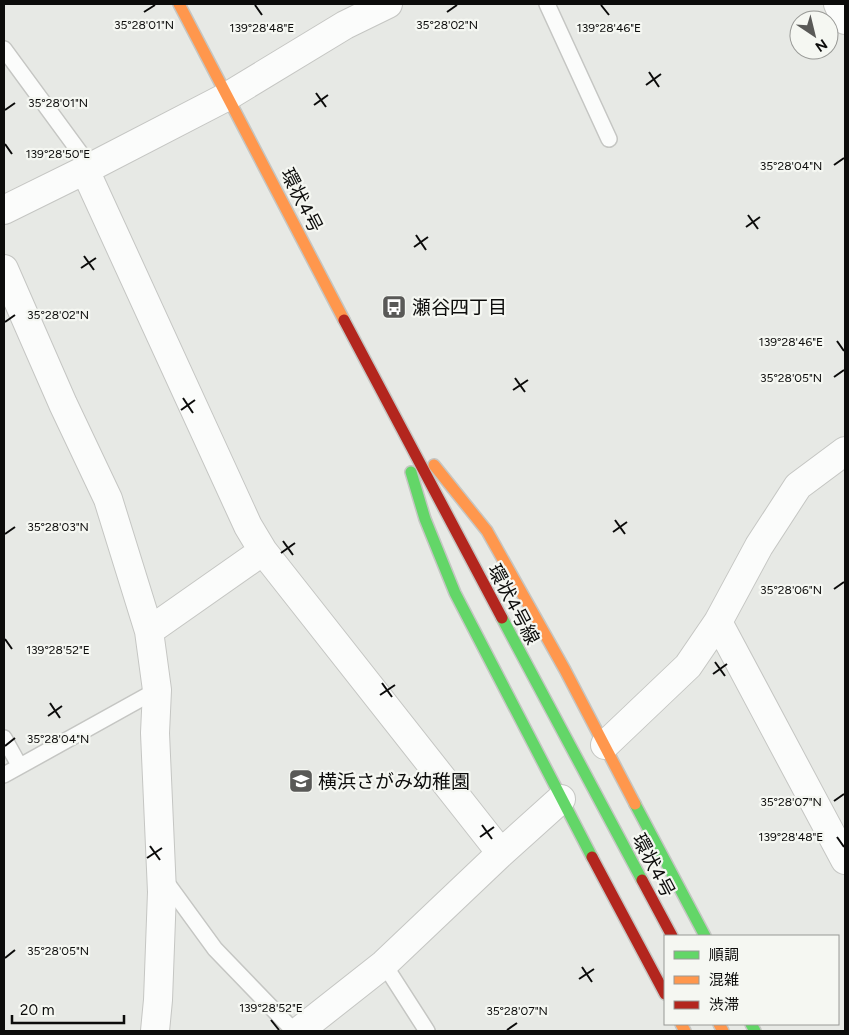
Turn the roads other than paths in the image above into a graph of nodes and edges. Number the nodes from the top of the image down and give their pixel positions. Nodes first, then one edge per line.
1 (179, 4) edge
2 (388, 4) edge
3 (547, 4) edge
4 (838, 4) edge
5 (845, 20) edge
6 (4, 49) edge
7 (228, 96) junction
8 (609, 139) dead end
9 (85, 170) junction
10 (4, 210) edge
11 (4, 269) edge
12 (393, 413) junction
13 (845, 451) edge
14 (263, 550) junction
15 (718, 622) junction
16 (149, 631) junction
17 (157, 690) junction
18 (4, 738) edge
19 (605, 745) junction
20 (19, 765) junction
21 (4, 775) edge
22 (561, 799) junction
23 (605, 811) joint
24 (501, 853) junction
25 (845, 860) edge
26 (161, 875) junction
27 (671, 935) edge
28 (704, 935) edge
29 (384, 964) junction
30 (664, 992) edge
31 (155, 1031) edge
32 (294, 1031) edge
33 (299, 1031) edge
34 (427, 1031) edge

1 - 7 main road, 環状4号
2 - 7 street
3 - 8 lane
4 - 5 street
6 - 9 lane
7 - 9 street
7 - 12 main road, 環状4号
9 - 10 street
9 - 14 street
11 - 16 street
12 - 19 main road
12 - 22 main road
12 - 23 main road, 環状4号線
13 - 15 street
14 - 16 street
14 - 24 street
15 - 19 street
15 - 25 street
16 - 17 street
17 - 20 lane
17 - 26 street
18 - 20 lane
19 - 28 main road
20 - 21 lane
22 - 24 street
22 - 30 main road
23 - 27 main road, 環状4号
24 - 29 street
26 - 31 street
26 - 32 lane
29 - 33 street
29 - 34 lane

